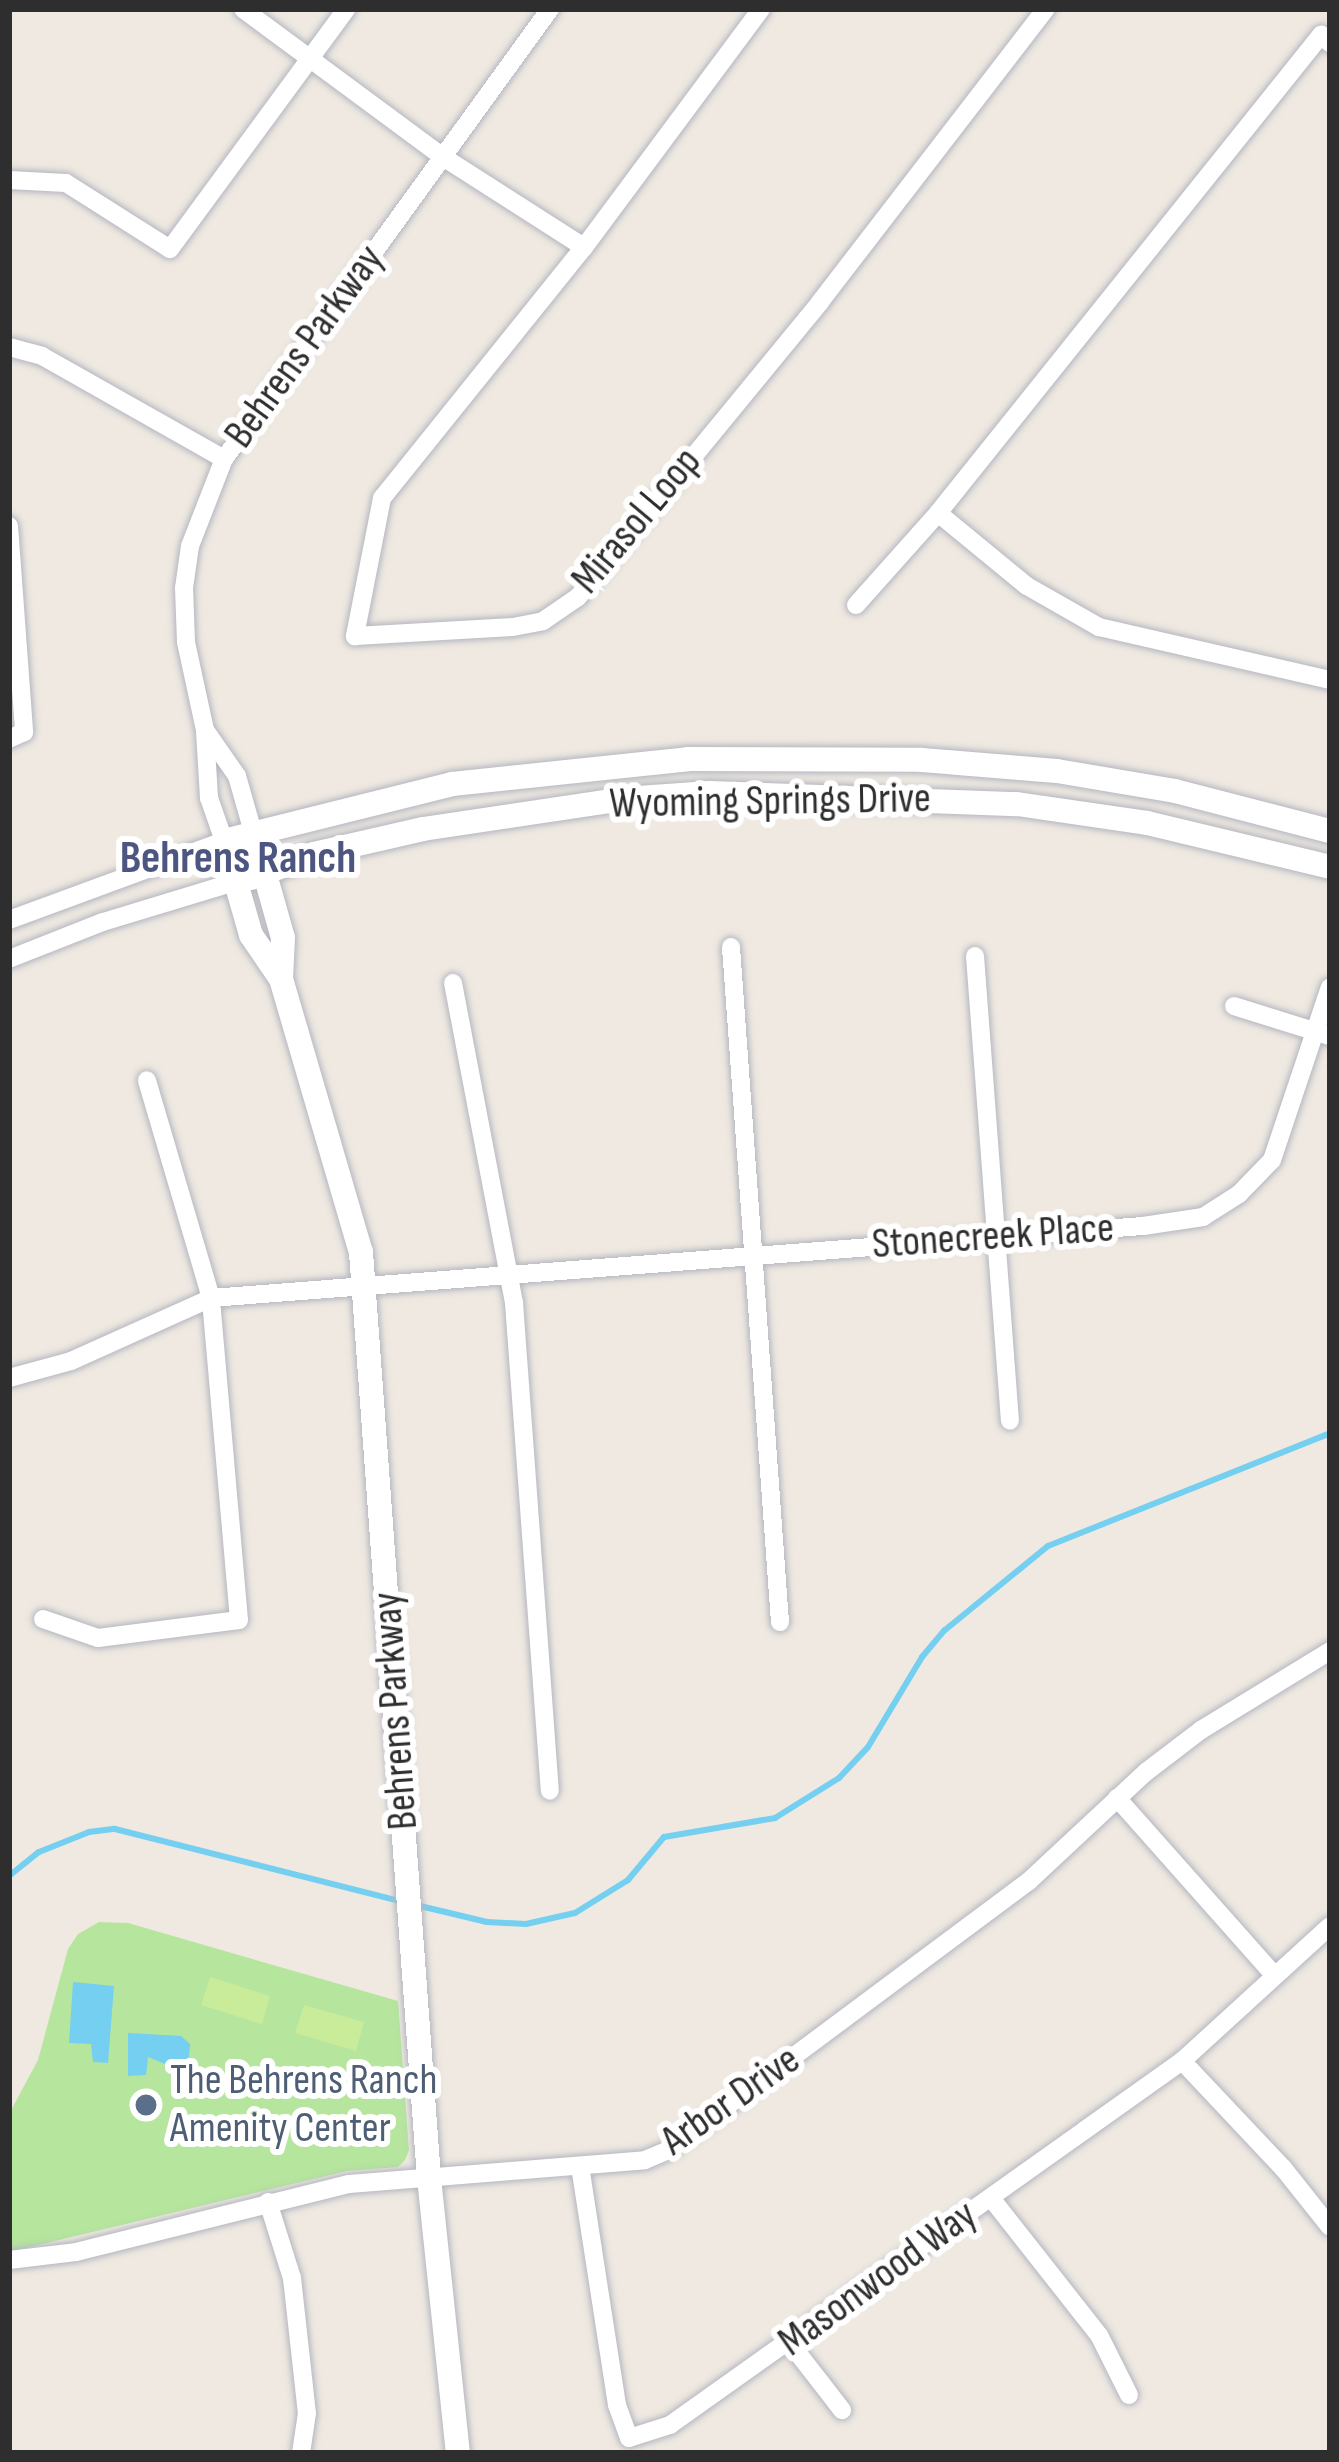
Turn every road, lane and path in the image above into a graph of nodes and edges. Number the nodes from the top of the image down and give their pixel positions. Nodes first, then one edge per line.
1 (243, 9) edge
2 (346, 9) edge
3 (550, 9) edge
4 (760, 9) edge
5 (1046, 9) edge
6 (1330, 43) edge
7 (313, 56) junction
8 (443, 157) junction
9 (9, 180) edge
10 (584, 247) junction
11 (9, 346) edge
12 (224, 459) junction
13 (938, 513) junction
14 (9, 526) edge
15 (856, 605) dead end
16 (1330, 680) edge
17 (206, 730) junction
18 (9, 739) edge
19 (1330, 831) edge
20 (253, 832) junction
21 (224, 842) junction
22 (1330, 867) edge
23 (266, 873) junction
24 (235, 882) junction
25 (9, 920) edge
26 (730, 947) dead end
27 (975, 956) dead end
28 (9, 959) edge
29 (281, 979) junction
30 (453, 983) dead end
31 (1330, 987) edge
32 (1234, 1006) dead end
33 (1323, 1034) edge
34 (147, 1080) dead end
35 (995, 1237) junction
36 (753, 1254) junction
37 (510, 1272) junction
38 (365, 1284) junction
39 (211, 1298) junction
40 (9, 1378) edge
41 (1010, 1421) dead end
42 (43, 1619) dead end
43 (780, 1622) dead end
44 (1330, 1651) edge
45 (550, 1791) dead end
46 (1117, 1798) junction
47 (1330, 1926) edge
48 (1274, 1975) junction
49 (1182, 2061) junction
50 (580, 2166) junction
51 (430, 2178) junction
52 (991, 2198) junction
53 (268, 2202) junction
54 (1330, 2227) edge
55 (9, 2260) edge
56 (790, 2343) junction
57 (1129, 2395) dead end
58 (842, 2410) dead end
59 (301, 2453) edge
60 (458, 2453) edge

1 - 7 street
2 - 7 street
3 - 8 street, Behrens Parkway
4 - 10 street, Mirasol Loop
5 - 10 street, Mirasol Loop
6 - 13 street
7 - 8 street
7 - 9 street
8 - 10 street
8 - 12 street, Behrens Parkway
11 - 12 street
12 - 17 street, Behrens Parkway
13 - 15 street
13 - 16 street
14 - 18 street
17 - 20 street, Behrens Parkway
17 - 21 street, Behrens Parkway
19 - 20 street, Wyoming Springs Drive
20 - 21 street, Wyoming Springs Drive
20 - 23 street, Behrens Parkway
21 - 24 street, Behrens Parkway
21 - 25 street, Wyoming Springs Drive
22 - 23 street, Wyoming Springs Drive
23 - 24 street, Wyoming Springs Drive
23 - 29 street, Behrens Parkway
24 - 28 street, Wyoming Springs Drive
24 - 29 street, Behrens Parkway
26 - 36 street
27 - 35 street
29 - 38 street, Behrens Parkway
30 - 37 street
31 - 33 street, Stonecreek Place
32 - 33 street
33 - 35 street, Stonecreek Place
34 - 39 street
35 - 36 street, Stonecreek Place
35 - 41 street
36 - 37 street, Stonecreek Place
36 - 43 street
37 - 38 street, Stonecreek Place
37 - 45 street
38 - 39 street, Stonecreek Place
38 - 51 street, Behrens Parkway
39 - 40 street, Stonecreek Place
39 - 42 street
44 - 46 street, Arbor Drive
46 - 48 street
46 - 50 street, Arbor Drive
47 - 48 street, Masonwood Way
48 - 49 street, Masonwood Way
49 - 52 street, Masonwood Way
49 - 54 street
50 - 51 street, Arbor Drive
50 - 56 street, Masonwood Way
51 - 53 street, Arbor Drive
51 - 60 street, Behrens Parkway
52 - 56 street, Masonwood Way
52 - 57 street
53 - 55 street, Arbor Drive
53 - 59 street
56 - 58 street

